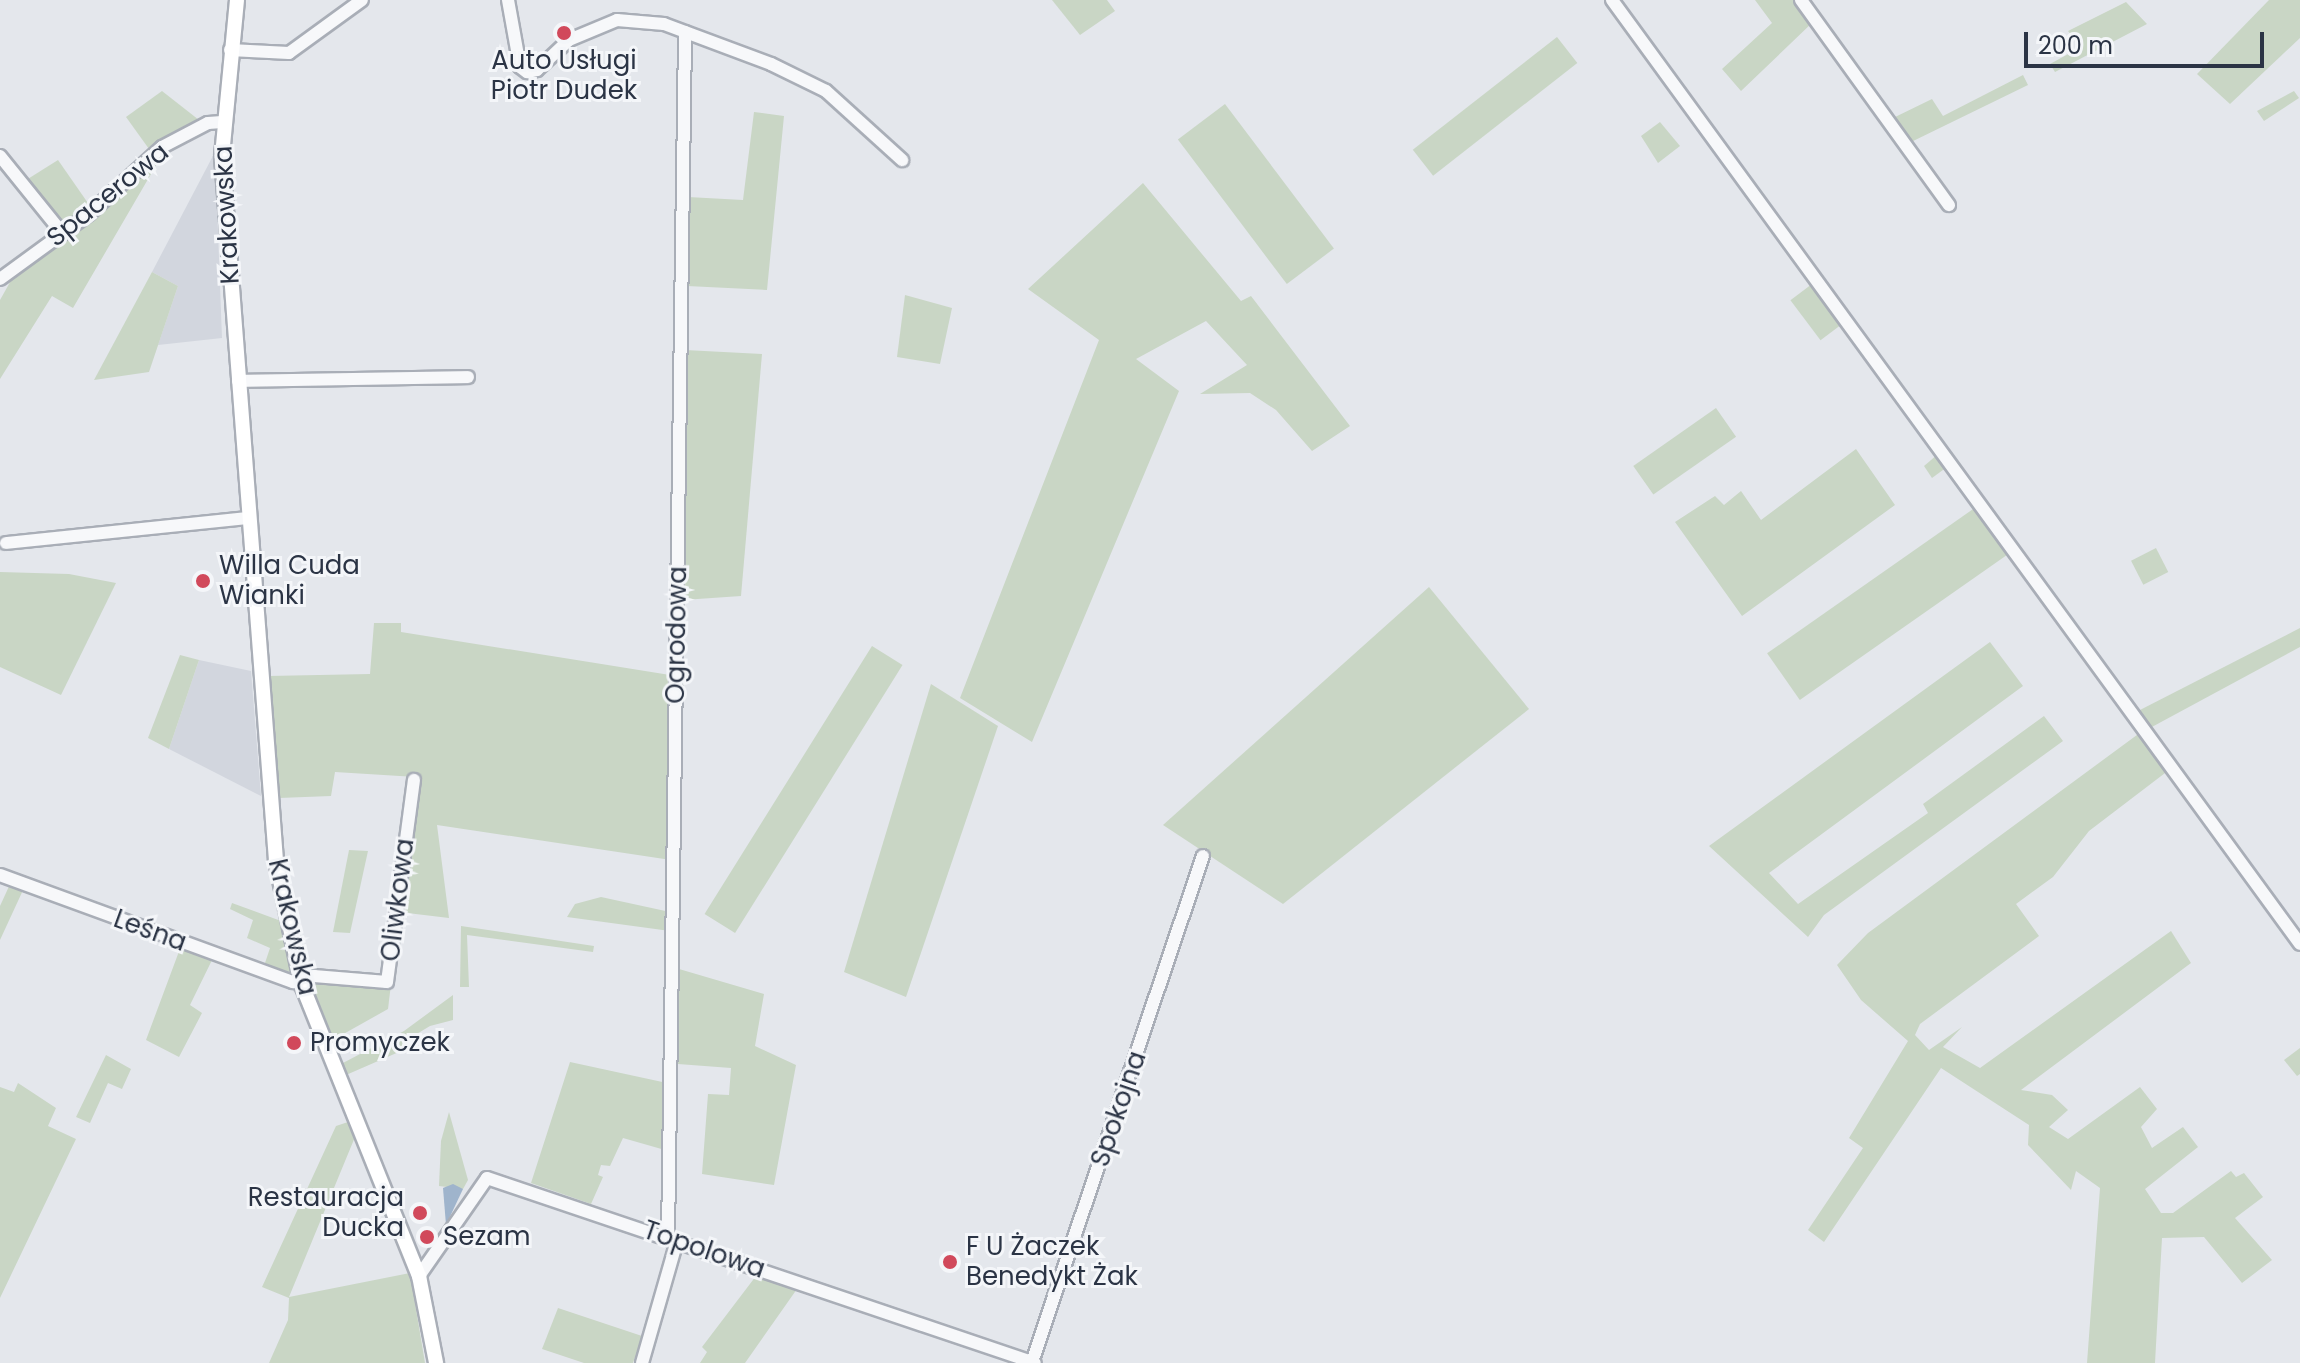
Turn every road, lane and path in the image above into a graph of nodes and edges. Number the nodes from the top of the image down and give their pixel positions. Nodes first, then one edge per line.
1 (237, 0) edge
2 (362, 0) edge
3 (508, 0) edge
4 (1612, 0) edge
5 (1801, 0) edge
6 (685, 32) junction
7 (230, 50) junction
8 (222, 122) junction
9 (0, 156) edge
10 (902, 160) dead end
11 (1949, 205) dead end
12 (63, 234) junction
13 (0, 279) edge
14 (468, 377) dead end
15 (238, 381) junction
16 (249, 518) junction
17 (6, 543) dead end
18 (414, 780) dead end
19 (1203, 856) dead end
20 (0, 875) edge
21 (2300, 944) edge
22 (301, 979) junction
23 (673, 1239) junction
24 (419, 1276) junction
25 (1034, 1362) edge
26 (436, 1363) edge
27 (642, 1363) edge

1 - 7 main road, Krakowska
2 - 7 street
3 - 6 street
4 - 21 street
5 - 11 street
6 - 10 street
6 - 23 street, Ogrodowa
7 - 8 main road, Krakowska
8 - 12 street, Spacerowa
8 - 15 main road, Krakowska
9 - 12 street
12 - 13 street, Spacerowa
14 - 15 street
15 - 16 main road, Krakowska
16 - 17 street
16 - 22 main road, Krakowska
18 - 22 street, Oliwkowa
19 - 25 street, Spokojna
20 - 22 street, Leśna
22 - 24 main road, Krakowska
23 - 24 street, Topolowa
23 - 25 street, Topolowa
23 - 27 street, Ogrodowa
24 - 26 main road, Krakowska

